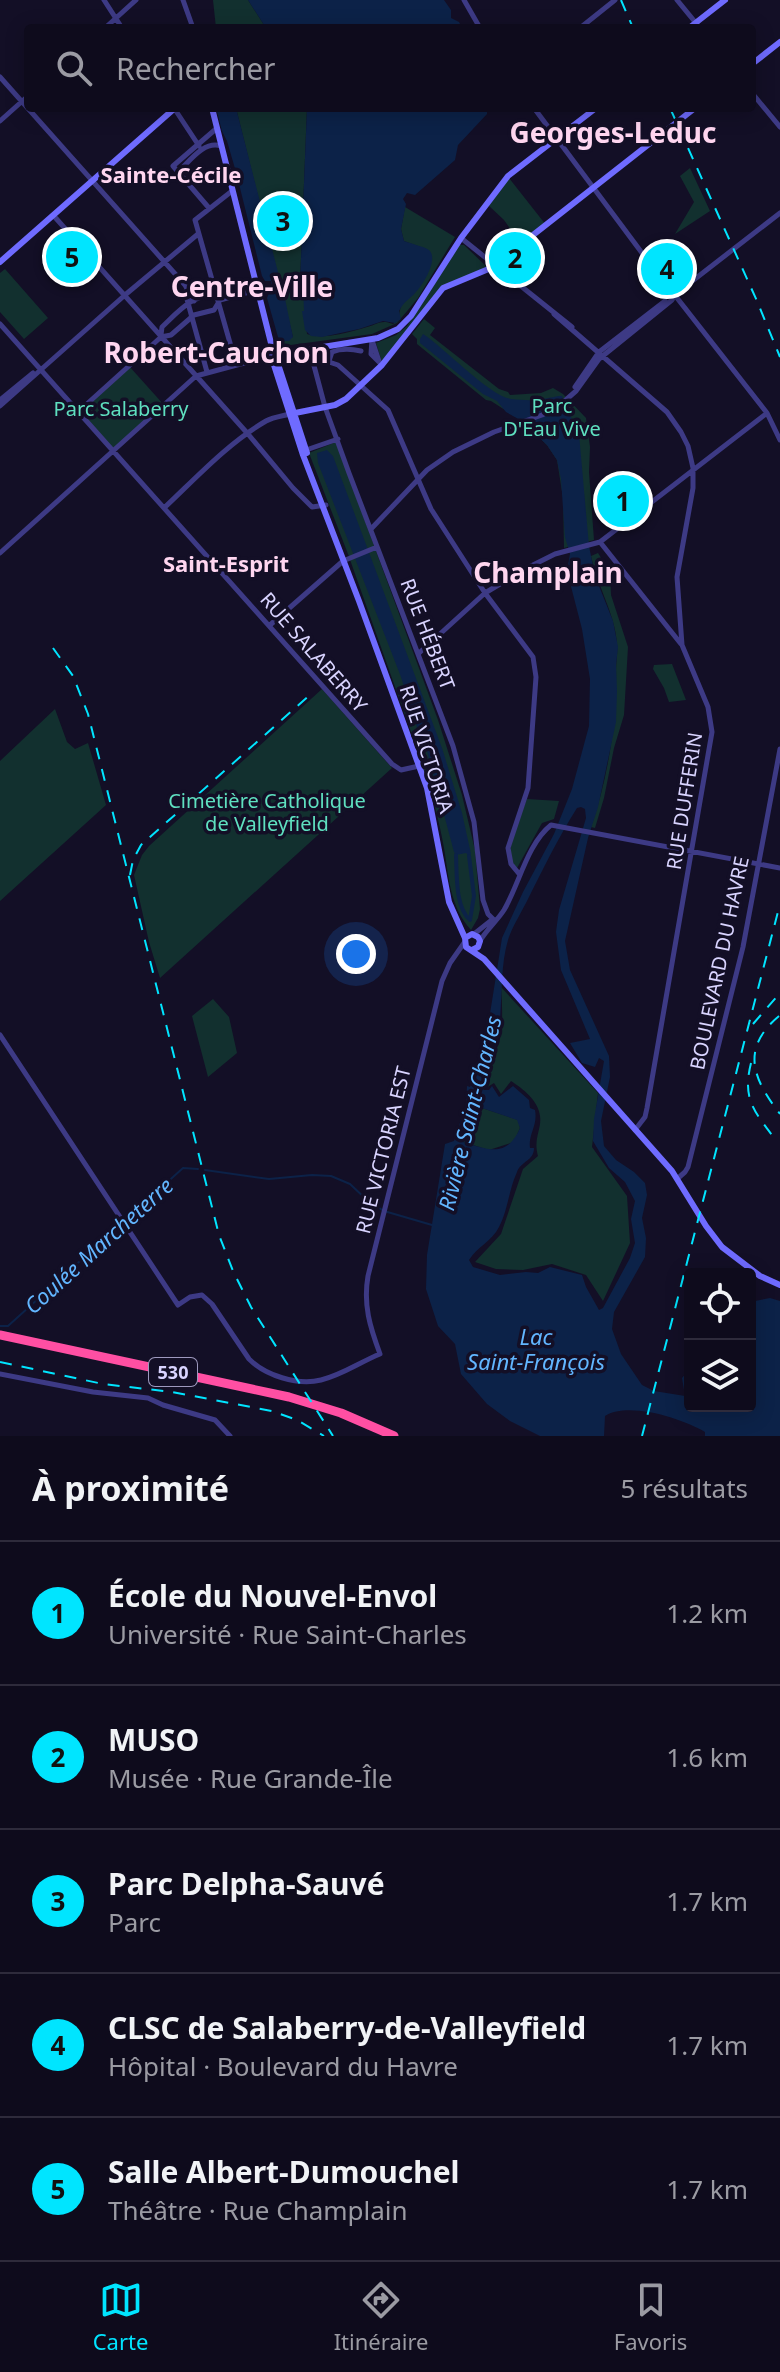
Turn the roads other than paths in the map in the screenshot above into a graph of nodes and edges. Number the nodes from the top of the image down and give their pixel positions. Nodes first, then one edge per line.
1 (104, 0) edge
2 (136, 0) edge
3 (183, 0) edge
4 (464, 0) edge
5 (615, 0) edge
6 (677, 0) edge
7 (725, 0) edge
8 (116, 18) junction
9 (109, 24) edge
10 (120, 24) edge
11 (192, 24) edge
12 (478, 24) edge
13 (585, 24) edge
14 (697, 24) edge
15 (699, 24) edge
16 (780, 42) edge
17 (756, 61) edge
18 (0, 77) edge
19 (756, 98) edge
20 (22, 102) joint
21 (31, 112) edge
22 (170, 112) edge
23 (178, 112) edge
24 (213, 112) edge
25 (537, 112) edge
26 (591, 112) edge
27 (690, 112) edge
28 (0, 121) edge
29 (780, 127) edge
30 (217, 128) junction
31 (557, 139) junction
32 (221, 146) junction
33 (200, 147) junction
34 (178, 172) junction
35 (92, 180) junction
36 (594, 188) junction
37 (232, 191) junction
38 (209, 208) junction
39 (780, 213) edge
40 (53, 215) junction
41 (198, 234) junction
42 (461, 238) junction
43 (0, 262) edge
44 (165, 262) junction
45 (494, 266) junction
46 (257, 290) junction
47 (125, 295) junction
48 (675, 295) junction
49 (218, 300) junction
50 (191, 302) junction
51 (191, 318) junction
52 (0, 324) edge
53 (161, 337) junction
54 (372, 339) junction
55 (334, 345) junction
56 (361, 351) dead end
57 (602, 354) junction
58 (274, 355) junction
59 (329, 361) junction
60 (313, 362) junction
61 (236, 364) junction
62 (382, 365) junction
63 (40, 369) junction
64 (207, 372) junction
65 (196, 376) junction
66 (362, 386) junction
67 (0, 403) edge
68 (325, 407) junction
69 (78, 412) junction
70 (293, 413) junction
71 (767, 413) junction
72 (248, 434) junction
73 (338, 439) junction
74 (780, 440) edge
75 (306, 450) junction
76 (113, 451) junction
77 (412, 465) junction
78 (693, 468) junction
79 (427, 470) junction
80 (418, 479) junction
81 (677, 481) junction
82 (693, 488) junction
83 (408, 492) junction
84 (423, 493) junction
85 (324, 506) junction
86 (164, 508) junction
87 (367, 519) junction
88 (379, 522) junction
89 (370, 529) junction
90 (596, 543) junction
91 (374, 548) junction
92 (0, 553) edge
93 (347, 559) junction
94 (485, 593) junction
95 (270, 625) junction
96 (682, 645) junction
97 (418, 654) junction
98 (780, 749) edge
99 (419, 766) junction
100 (693, 851) junction
101 (758, 865) junction
102 (780, 868) edge
103 (520, 875) junction
104 (494, 920) junction
105 (472, 942) junction
106 (0, 1035) edge
107 (635, 1130) junction
108 (677, 1179) junction
109 (780, 1285) edge
110 (0, 1335) edge
111 (0, 1374) edge
112 (230, 1436) edge
113 (394, 1436) edge

1 - 8 street
2 - 8 street
3 - 11 street
4 - 12 street
5 - 13 street
6 - 14 street
7 - 15 main road
8 - 9 street
8 - 10 street
16 - 17 main road
18 - 20 street
19 - 29 street
20 - 28 street
21 - 35 street
22 - 35 main road
23 - 33 street
24 - 30 main road, RUE VICTORIA
25 - 31 street
26 - 31 main road
27 - 36 main road
30 - 32 main road, RUE VICTORIA
30 - 33 street
31 - 36 street
31 - 42 main road
32 - 33 street
32 - 37 main road, RUE VICTORIA
33 - 34 street
33 - 34 street
34 - 38 street
35 - 40 main road
35 - 44 street
36 - 45 main road
36 - 48 street
37 - 38 street
37 - 46 main road, RUE VICTORIA
38 - 41 street
39 - 48 street
40 - 43 main road
40 - 47 street
41 - 44 street
41 - 49 street
42 - 45 street, RUE DUFFERIN
42 - 54 main road
44 - 47 street
44 - 50 street
45 - 57 street, RUE DUFFERIN
45 - 62 main road
46 - 49 street
46 - 58 main road, RUE VICTORIA
47 - 53 street
47 - 63 street
48 - 57 street
48 - 71 street
49 - 50 street
49 - 51 street
49 - 61 street
50 - 51 street
50 - 53 street
51 - 53 street
51 - 64 street
52 - 63 street, RUE SALABERRY
53 - 65 street
53 - 69 street
54 - 55 main road
54 - 62 street
55 - 58 main road
55 - 60 street
56 - 59 street
57 - 78 street, RUE DUFFERIN
57 - 79 street
58 - 61 street
58 - 70 main road, RUE VICTORIA
59 - 60 street
59 - 66 street
60 - 68 street, RUE HÉBERT
61 - 64 street
62 - 66 main road
63 - 67 street
63 - 69 street, RUE SALABERRY
64 - 65 street
65 - 72 street
65 - 76 street
66 - 68 main road
66 - 77 street
68 - 70 main road
68 - 73 street, RUE HÉBERT
69 - 76 street, RUE SALABERRY
70 - 72 street
70 - 75 main road, RUE VICTORIA
70 - 85 main road, RUE VICTORIA
71 - 74 street
71 - 78 street
72 - 85 street
72 - 86 street
73 - 75 street
73 - 87 street, RUE HÉBERT
75 - 85 main road, RUE VICTORIA
76 - 86 street, RUE SALABERRY
76 - 92 street
77 - 79 street
77 - 80 street
78 - 81 street
78 - 82 street, RUE DUFFERIN
79 - 80 street
80 - 83 street
80 - 84 street
81 - 82 street
81 - 90 street
82 - 96 street, RUE DUFFERIN
83 - 84 street
83 - 88 street
84 - 94 street
85 - 93 main road, RUE VICTORIA
86 - 95 street, RUE SALABERRY
87 - 88 street
87 - 89 street, RUE HÉBERT
88 - 89 street
89 - 91 street, RUE HÉBERT
90 - 94 street
90 - 96 street
91 - 93 street
91 - 97 street, RUE HÉBERT
93 - 95 street
93 - 99 main road, RUE VICTORIA
94 - 97 street
94 - 103 street
95 - 99 street, RUE SALABERRY
96 - 100 street, RUE DUFFERIN
97 - 104 street, RUE HÉBERT
98 - 101 street, BOULEVARD DU HAVRE
99 - 105 main road, RUE VICTORIA
100 - 101 street
100 - 103 street, RUE VICTORIA EST
100 - 107 street, RUE DUFFERIN
101 - 102 street
101 - 108 street, BOULEVARD DU HAVRE
103 - 104 street, RUE VICTORIA EST
104 - 105 street, RUE VICTORIA EST
105 - 106 street, RUE VICTORIA EST
105 - 107 main road
107 - 108 main road
108 - 109 main road
110 - 113 highway, 530
111 - 112 street

